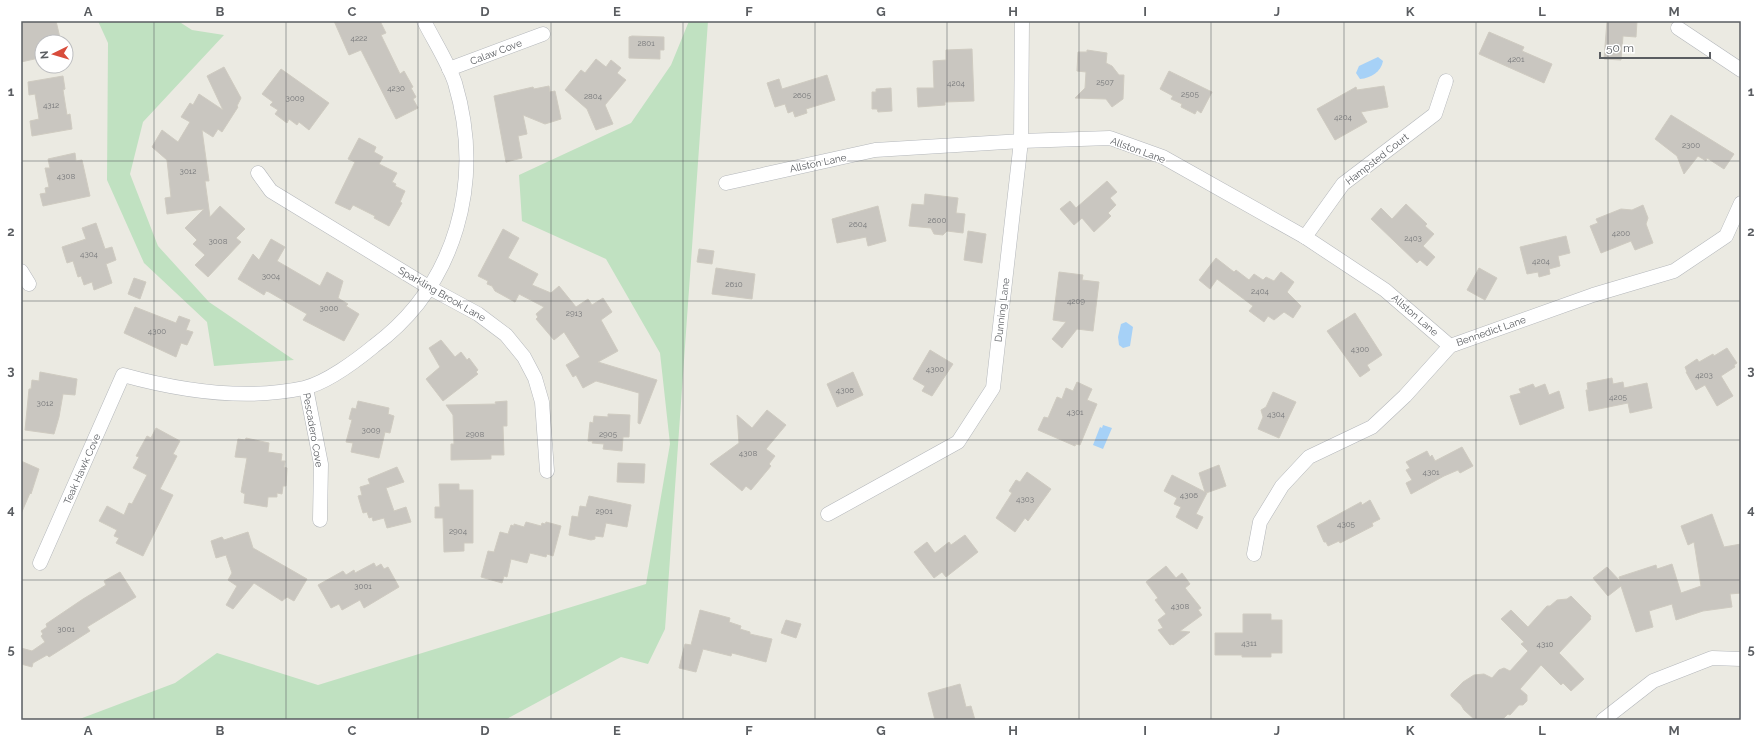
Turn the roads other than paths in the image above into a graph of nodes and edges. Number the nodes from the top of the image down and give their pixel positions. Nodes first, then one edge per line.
1 (424, 21) edge
2 (1022, 21) edge
3 (1678, 28) dead end
4 (543, 34) dead end
5 (449, 69) junction
6 (1741, 70) edge
7 (1446, 81) dead end
8 (1021, 141) junction
9 (258, 173) dead end
10 (726, 183) dead end
11 (1741, 203) edge
12 (1305, 237) junction
13 (21, 271) edge
14 (29, 284) dead end
15 (430, 288) junction
16 (1450, 346) junction
17 (306, 388) junction
18 (546, 471) dead end
19 (828, 514) dead end
20 (320, 520) dead end
21 (1254, 554) dead end
22 (40, 564) dead end
23 (1741, 659) edge
24 (1603, 720) edge

1 - 5 street
2 - 8 street, Dunning Lane
3 - 6 street
4 - 5 street, Calaw Cove
5 - 15 street
7 - 12 street, Hampsted Court
8 - 10 street, Allston Lane
8 - 12 street, Allston Lane
8 - 19 street, Dunning Lane
9 - 15 street, Sparkling Brook Lane
11 - 16 street, Bennedict Lane
12 - 16 street, Allston Lane
13 - 14 street
15 - 17 street
15 - 18 street, Sparkling Brook Lane
16 - 21 street, Bennedict Lane
17 - 20 street, Pescadero Cove
17 - 22 street, Teak Hawk Cove
23 - 24 street

